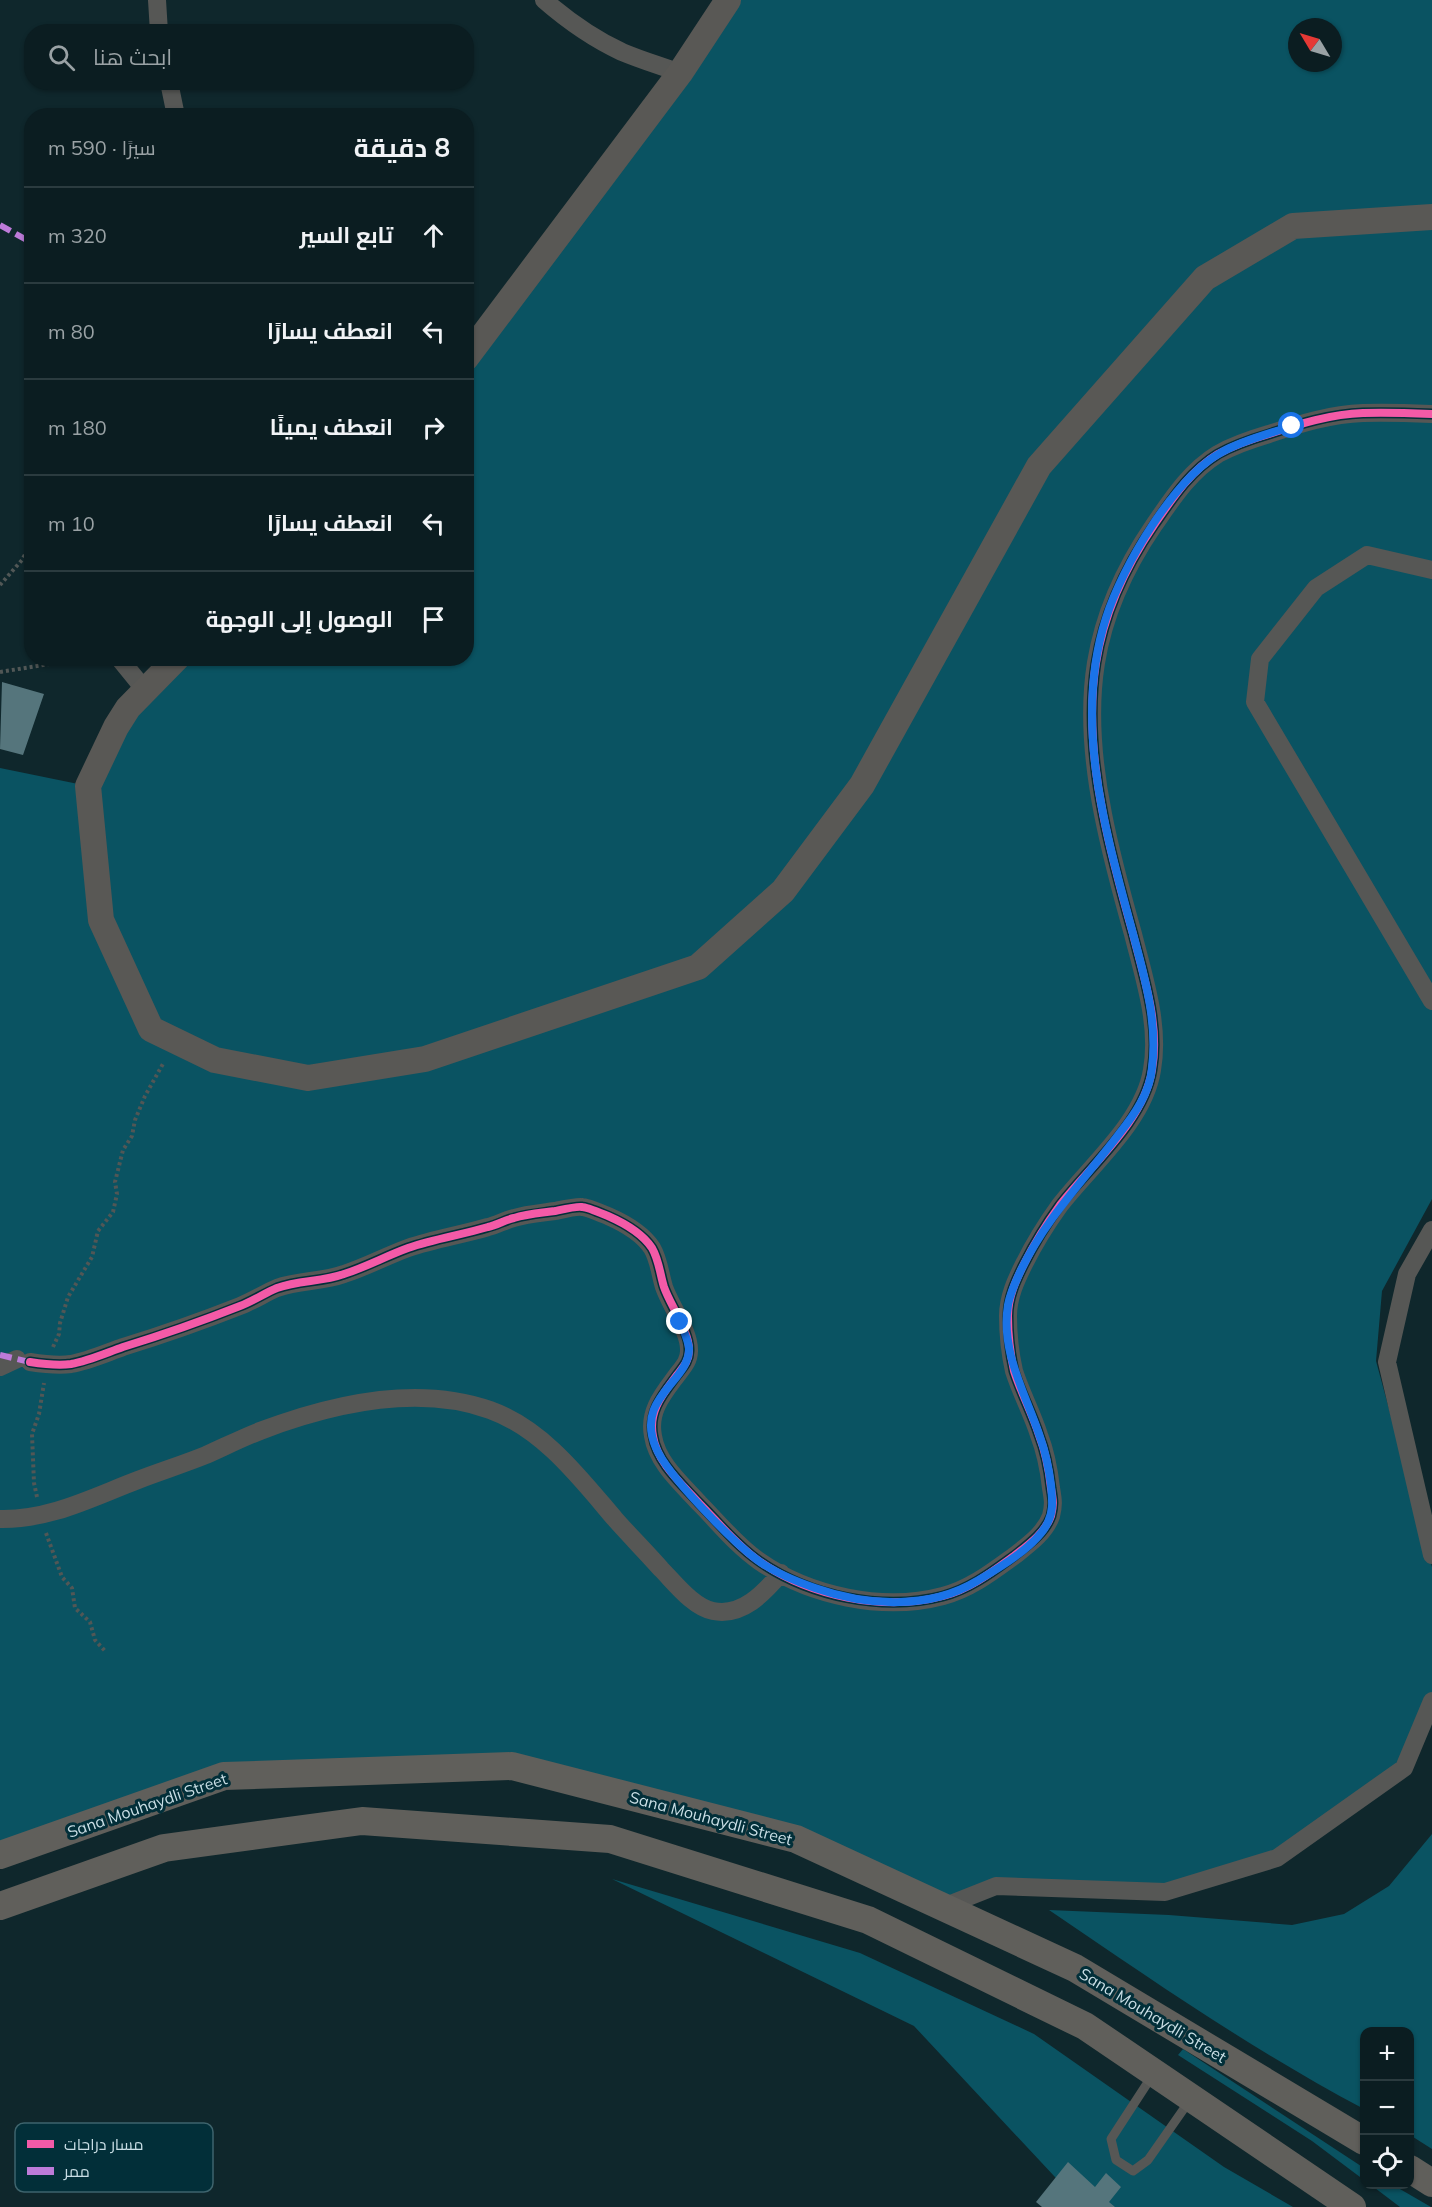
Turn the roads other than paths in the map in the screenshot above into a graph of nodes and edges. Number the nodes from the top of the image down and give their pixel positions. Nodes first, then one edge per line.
1 (157, 0) edge
2 (544, 0) edge
3 (729, 0) edge
4 (158, 24) edge
5 (680, 73) junction
6 (171, 90) edge
7 (174, 108) edge
8 (1432, 217) edge
9 (474, 347) edge
10 (1432, 414) edge
11 (1432, 570) edge
12 (126, 666) edge
13 (169, 666) edge
14 (145, 690) junction
15 (1432, 1001) edge
16 (1432, 1230) edge
17 (0, 1367) edge
18 (0, 1519) edge
19 (1432, 1555) edge
20 (781, 1573) junction
21 (1432, 1701) edge
22 (0, 1855) edge
23 (0, 1906) edge
24 (943, 1907) junction
25 (1154, 2073) junction
26 (1191, 2098) junction
27 (1360, 2138) edge
28 (1414, 2172) edge
29 (1432, 2183) edge
30 (1352, 2207) edge

1 - 4 street
2 - 5 street
3 - 5 street
5 - 9 street
6 - 7 street
8 - 14 street
10 - 20 street
11 - 15 street
12 - 14 street
13 - 14 street
16 - 19 street
17 - 20 street
18 - 20 street
21 - 24 street
22 - 24 main road, Sana Mouhaydli Street
23 - 25 main road
24 - 27 main road, Sana Mouhaydli Street
25 - 26 main road
25 - 26 lane
26 - 30 main road
28 - 29 main road

